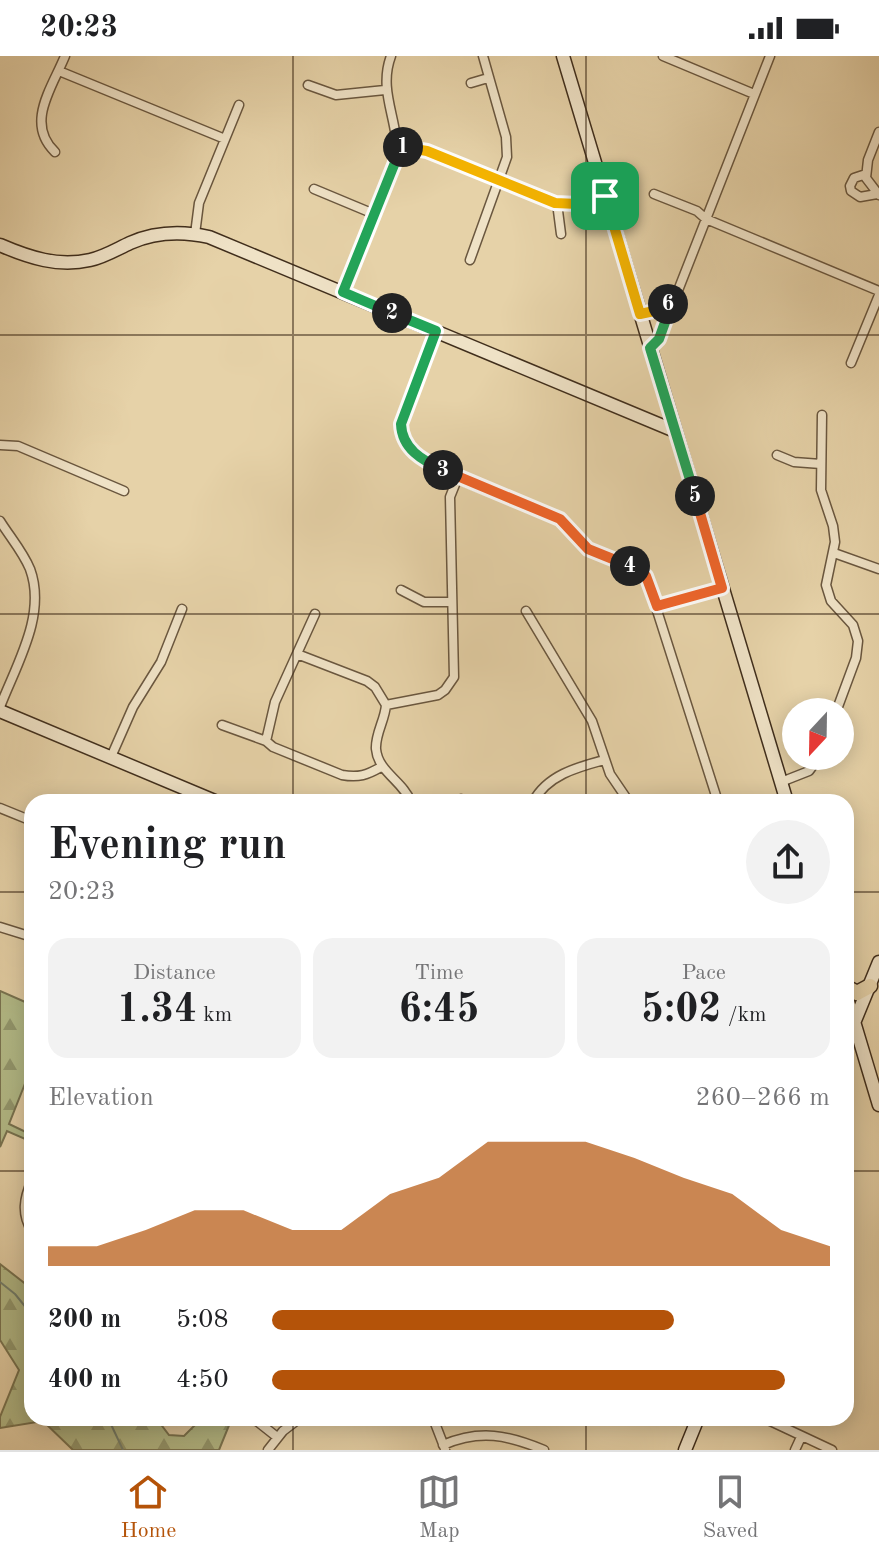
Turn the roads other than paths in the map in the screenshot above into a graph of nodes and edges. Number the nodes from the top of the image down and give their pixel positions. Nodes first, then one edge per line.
1 (65, 56) edge
2 (391, 56) edge
3 (483, 56) edge
4 (563, 56) edge
5 (663, 56) edge
6 (770, 56) edge
7 (59, 71) junction
8 (488, 78) junction
9 (471, 83) dead end
10 (308, 85) dead end
11 (385, 90) junction
12 (754, 94) junction
13 (239, 105) dead end
14 (879, 132) edge
15 (225, 139) junction
16 (398, 146) junction
17 (55, 152) dead end
18 (867, 178) junction
19 (500, 181) junction
20 (314, 189) dead end
21 (654, 194) dead end
22 (878, 194) edge
23 (605, 196) junction
24 (557, 203) junction
25 (374, 214) junction
26 (706, 219) junction
27 (195, 234) junction
28 (561, 234) dead end
29 (0, 245) edge
30 (470, 260) dead end
31 (343, 292) junction
32 (879, 293) edge
33 (673, 300) junction
34 (640, 314) junction
35 (436, 331) junction
36 (650, 348) junction
37 (851, 363) dead end
38 (822, 415) dead end
39 (675, 431) junction
40 (0, 445) edge
41 (777, 455) dead end
42 (821, 464) junction
43 (458, 477) junction
44 (124, 491) dead end
45 (0, 521) edge
46 (834, 553) junction
47 (879, 569) edge
48 (722, 588) junction
49 (401, 590) dead end
50 (451, 602) junction
51 (657, 606) junction
52 (182, 609) dead end
53 (526, 611) dead end
54 (315, 614) dead end
55 (297, 654) junction
56 (841, 698) edge
57 (386, 705) junction
58 (0, 709) edge
59 (222, 725) dead end
60 (266, 741) junction
61 (111, 757) junction
62 (604, 760) junction
63 (381, 767) junction
64 (810, 770) edge
65 (781, 782) junction
66 (190, 794) edge
67 (407, 794) edge
68 (540, 794) edge
69 (624, 794) edge
70 (716, 794) edge
71 (785, 794) edge
72 (0, 808) edge
73 (24, 818) edge
74 (0, 927) edge
75 (24, 934) edge
76 (879, 962) edge
77 (870, 986) junction
78 (854, 991) edge
79 (854, 1029) edge
80 (854, 1035) edge
81 (879, 1105) edge
82 (263, 1426) edge
83 (290, 1426) edge
84 (436, 1426) edge
85 (695, 1426) edge
86 (780, 1426) edge
87 (277, 1437) junction
88 (801, 1437) junction
89 (444, 1447) edge
90 (268, 1450) edge
91 (544, 1450) edge
92 (685, 1450) edge
93 (795, 1450) edge
94 (832, 1450) edge

1 - 7 street
2 - 11 street
3 - 8 street
4 - 23 street
5 - 12 street
6 - 12 street
7 - 15 street
7 - 17 street
8 - 9 street
8 - 19 street
10 - 11 street
11 - 16 street
12 - 26 street
13 - 15 street
14 - 18 street
15 - 27 street
16 - 19 street
16 - 25 street
18 - 22 street
18 - 22 street
19 - 24 street
19 - 30 street
20 - 25 street
21 - 26 street
23 - 24 street
23 - 34 street
24 - 28 street
25 - 31 street
26 - 32 street
26 - 33 street
27 - 29 street
27 - 31 street
31 - 35 street
32 - 37 street
33 - 34 street
33 - 36 street
34 - 36 street
35 - 39 street
35 - 43 street
36 - 39 street
38 - 42 street
39 - 48 street
40 - 44 street
41 - 42 street
42 - 46 street
43 - 50 street
43 - 51 street
45 - 58 street
46 - 47 street
46 - 56 street
48 - 51 street
48 - 65 street
49 - 50 street
50 - 57 street
51 - 70 street
52 - 61 street
53 - 62 street
54 - 55 street
55 - 57 street
55 - 60 street
57 - 63 street
58 - 61 street
59 - 60 street
60 - 63 street
61 - 66 street
62 - 68 street
62 - 69 street
63 - 67 street
64 - 65 street
65 - 71 street
72 - 73 street
74 - 75 street
76 - 77 street
77 - 78 main road
77 - 79 street
80 - 81 street
82 - 87 street
83 - 87 street
84 - 89 street
85 - 92 street
86 - 88 street
87 - 90 street
88 - 93 street
88 - 94 street
89 - 91 street

